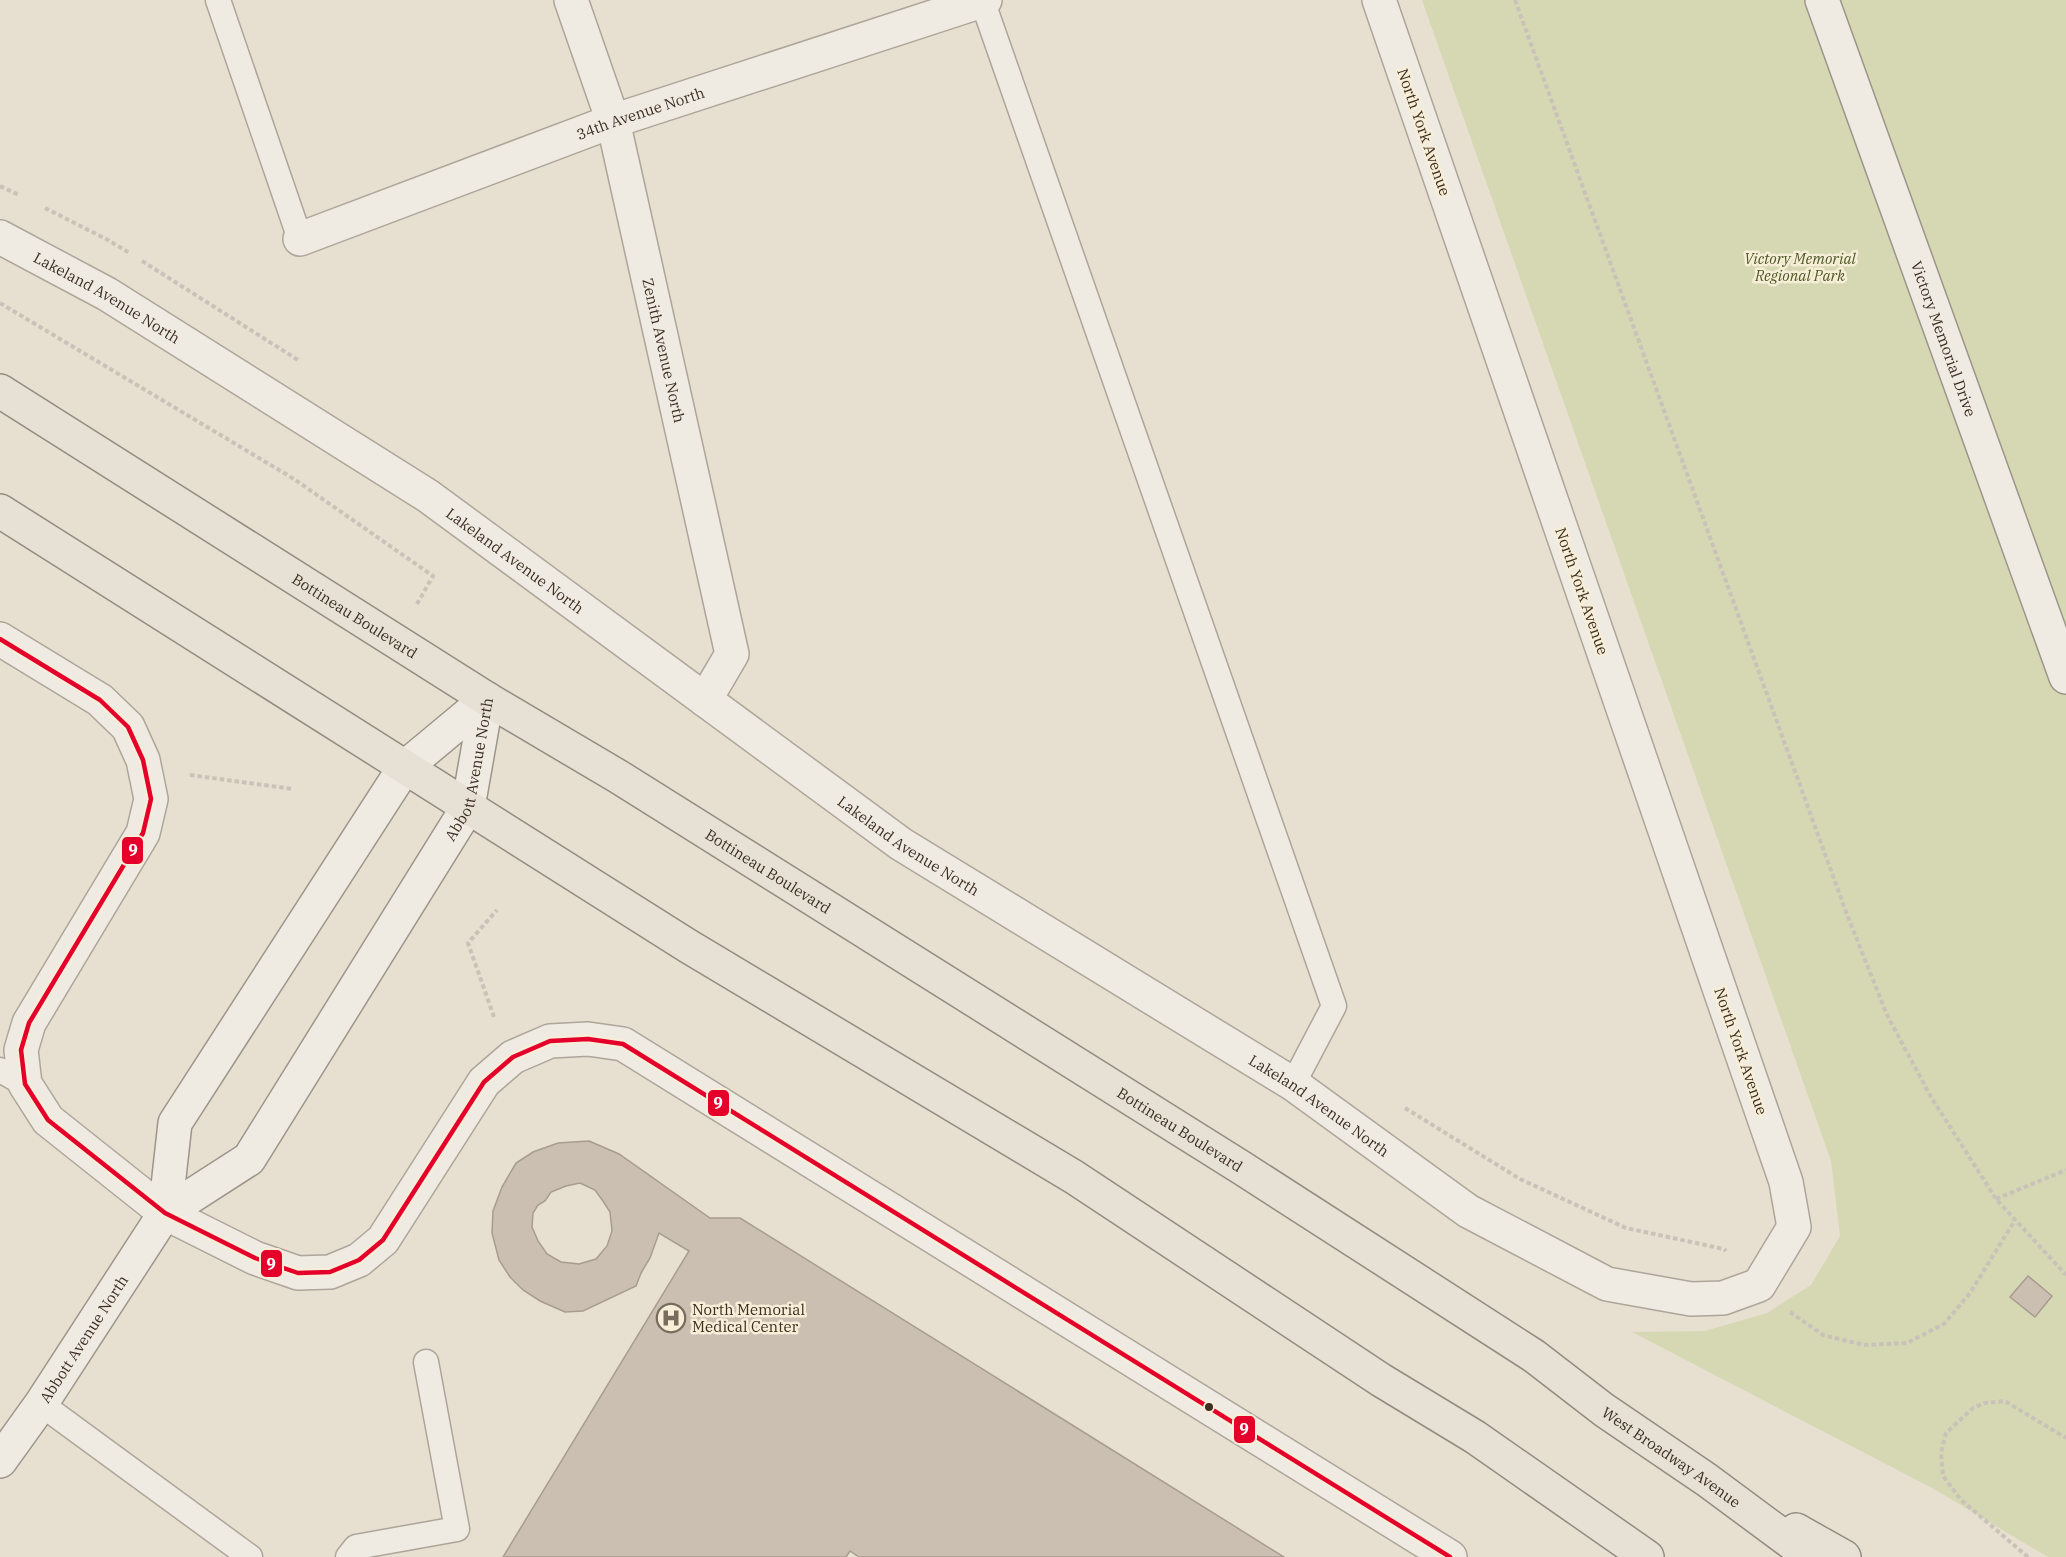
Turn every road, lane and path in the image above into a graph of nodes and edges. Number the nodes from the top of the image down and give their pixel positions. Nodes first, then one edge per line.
1 (218, 0) edge
2 (571, 0) edge
3 (983, 0) edge
4 (1378, 0) edge
5 (1515, 0) edge
6 (1822, 0) edge
7 (613, 121) junction
8 (0, 237) edge
9 (300, 238) joint
10 (0, 303) edge
11 (0, 391) edge
12 (0, 511) edge
13 (417, 604) dead end
14 (0, 639) edge
15 (2066, 677) edge
16 (487, 699) junction
17 (705, 700) junction
18 (404, 768) junction
19 (188, 774) dead end
20 (293, 789) dead end
21 (468, 807) junction
22 (497, 910) dead end
23 (490, 1009) dead end
24 (12, 1077) edge
25 (1293, 1084) junction
26 (2066, 1170) edge
27 (1786, 1182) joint
28 (1996, 1199) junction
29 (165, 1212) junction
30 (2015, 1220) junction
31 (2066, 1275) edge
32 (1788, 1310) dead end
33 (1534, 1356) joint
34 (426, 1362) dead end
35 (41, 1404) junction
36 (2066, 1438) edge
37 (0, 1461) edge
38 (1707, 1480) junction
39 (250, 1557) edge
40 (348, 1557) edge
41 (1450, 1557) edge
42 (1647, 1557) edge
43 (1811, 1557) edge
44 (1844, 1557) edge
45 (2028, 1557) edge

1 - 9 lane
2 - 7 street, Zenith Avenue North
3 - 7 street, 34th Avenue North
3 - 25 lane
4 - 27 street, North York Avenue
5 - 28 path
6 - 15 street, Victory Memorial Drive
7 - 9 street, 34th Avenue North
7 - 17 street, Zenith Avenue North
8 - 17 street, Lakeland Avenue North
10 - 13 path
11 - 16 main road, Bottineau Boulevard
12 - 18 main road
14 - 24 street
16 - 18 street, Abbott Avenue North
16 - 21 street, Abbott Avenue North
16 - 33 main road, Bottineau Boulevard
17 - 25 street, Lakeland Avenue North
18 - 21 main road
18 - 29 street, Abbott Avenue North
19 - 20 path
21 - 29 street, Abbott Avenue North
21 - 42 main road
22 - 23 path
24 - 29 street
25 - 27 street, Lakeland Avenue North
26 - 28 path
28 - 30 path
29 - 35 street, Abbott Avenue North
29 - 41 street
30 - 31 path
30 - 32 path
33 - 38 main road, West Broadway Avenue
34 - 40 lane
35 - 37 street, Abbott Avenue North
35 - 39 lane
36 - 45 path
38 - 43 main road, West Broadway Avenue
38 - 44 main road

